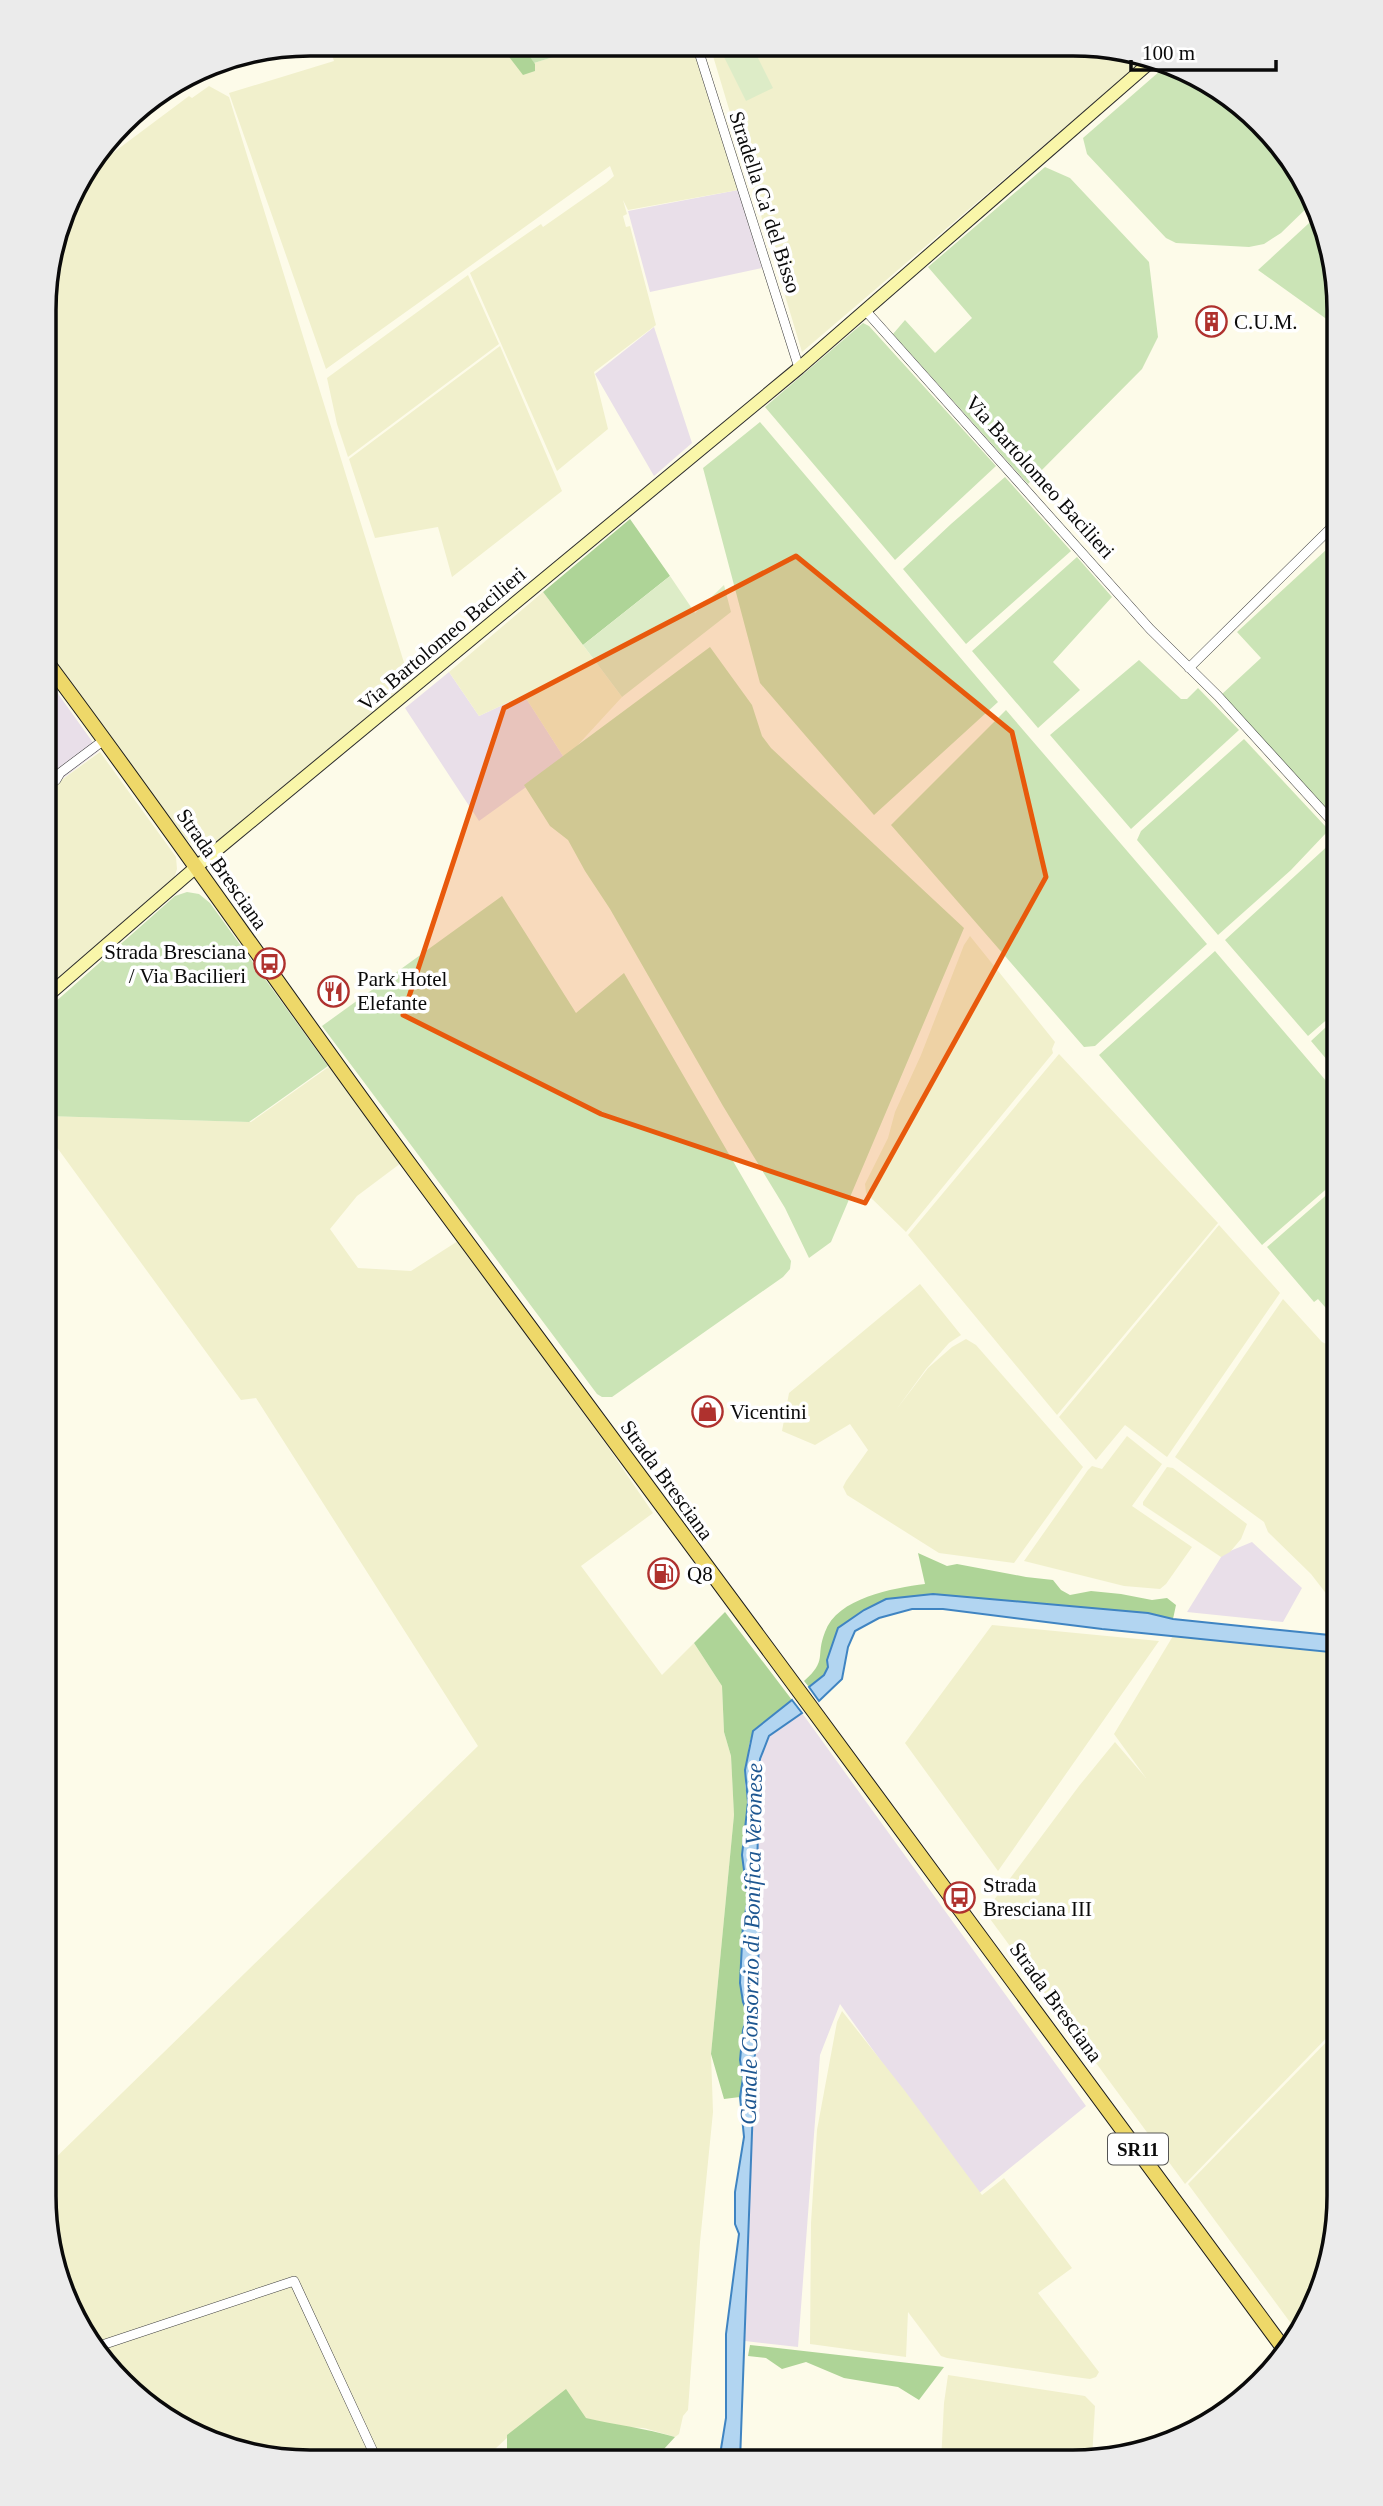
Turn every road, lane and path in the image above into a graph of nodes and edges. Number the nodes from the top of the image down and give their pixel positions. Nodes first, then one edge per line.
1 (700, 56) edge
2 (1145, 67) edge
3 (865, 310) junction
4 (799, 368) junction
5 (1327, 532) edge
6 (1188, 668) junction
7 (56, 675) edge
8 (104, 740) junction
9 (56, 780) edge
10 (1327, 816) edge
11 (195, 868) junction
12 (56, 989) edge
13 (1280, 2343) edge
14 (104, 2344) edge
15 (372, 2450) edge

1 - 4 street, Stradella Ca' del Bisso
2 - 3 street, Via Bartolomeo Bacilieri
3 - 4 street, Via Bartolomeo Bacilieri
3 - 6 street, Via Bartolomeo Bacilieri
4 - 11 street, Via Bartolomeo Bacilieri
5 - 6 street
6 - 10 street, Via Bartolomeo Bacilieri
7 - 8 main road, Strada Bresciana
8 - 9 street
8 - 11 main road, Strada Bresciana
11 - 12 street, Via Bartolomeo Bacilieri
11 - 13 main road, Strada Bresciana / SR11
14 - 15 street

